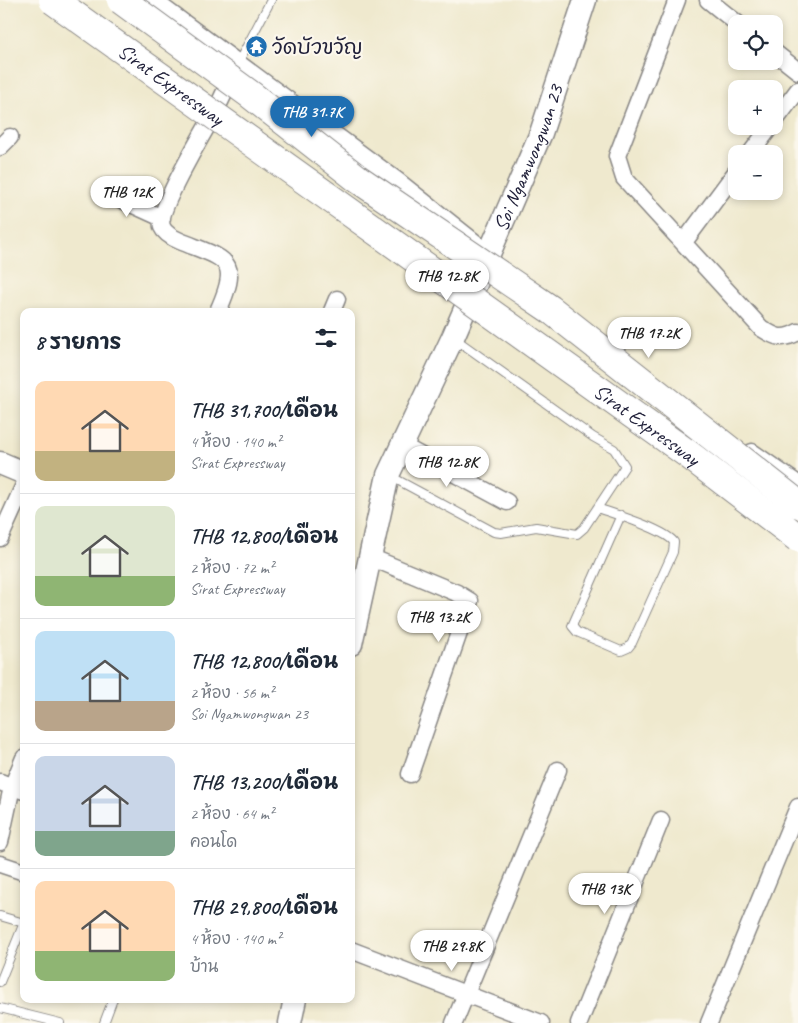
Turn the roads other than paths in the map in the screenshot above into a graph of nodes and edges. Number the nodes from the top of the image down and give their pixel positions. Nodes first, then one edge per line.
1 (53, 0) edge
2 (121, 0) edge
3 (154, 0) edge
4 (271, 0) edge
5 (585, 0) edge
6 (676, 0) edge
7 (708, 0) edge
8 (728, 16) edge
9 (783, 59) edge
10 (238, 63) junction
11 (798, 71) edge
12 (798, 90) edge
13 (783, 110) edge
14 (728, 183) edge
15 (105, 192) dead end
16 (162, 218) junction
17 (684, 242) junction
18 (488, 252) junction
19 (219, 308) edge
20 (798, 332) edge
21 (452, 337) junction
22 (403, 446) junction
23 (0, 463) edge
24 (20, 472) edge
25 (388, 475) junction
26 (798, 484) edge
27 (20, 494) edge
28 (507, 502) dead end
29 (798, 504) edge
30 (598, 508) junction
31 (621, 515) junction
32 (0, 538) edge
33 (798, 538) edge
34 (370, 557) junction
35 (355, 611) edge
36 (20, 768) edge
37 (558, 770) dead end
38 (410, 774) dead end
39 (12, 787) edge
40 (798, 807) edge
41 (661, 820) dead end
42 (0, 842) edge
43 (0, 864) edge
44 (20, 871) edge
45 (0, 916) edge
46 (20, 923) edge
47 (20, 932) edge
48 (355, 952) edge
49 (0, 982) edge
50 (465, 994) junction
51 (112, 1003) edge
52 (294, 1003) edge
53 (0, 1008) edge
54 (60, 1023) edge
55 (104, 1023) edge
56 (290, 1023) edge
57 (454, 1023) edge
58 (541, 1023) edge
59 (579, 1023) edge
60 (709, 1023) edge

1 - 33 highway, Sirat Expressway, bridge
2 - 29 highway, Sirat Expressway, bridge
3 - 10 street
4 - 10 lane
5 - 18 street, Soi Ngamwongwan 23
6 - 17 street
7 - 8 street
9 - 11 street
10 - 16 street
10 - 18 street
12 - 13 street
14 - 17 street
15 - 16 street
16 - 19 street
17 - 20 street
18 - 21 street, Soi Ngamwongwan 23
18 - 26 street
21 - 22 street, Soi Ngamwongwan 23
21 - 30 lane
22 - 25 street, Soi Ngamwongwan 23
22 - 28 street
23 - 24 street
25 - 30 lane
25 - 34 street, Soi Ngamwongwan 23
27 - 32 street
30 - 31 lane
31 - 31 lane
34 - 35 street, Soi Ngamwongwan 23
34 - 38 street
36 - 39 street
37 - 50 street
39 - 42 street
40 - 60 street
41 - 59 street
43 - 44 street
45 - 46 lane
47 - 49 lane
48 - 50 street
50 - 57 street
50 - 58 street
51 - 55 lane
52 - 56 street
53 - 54 lane

